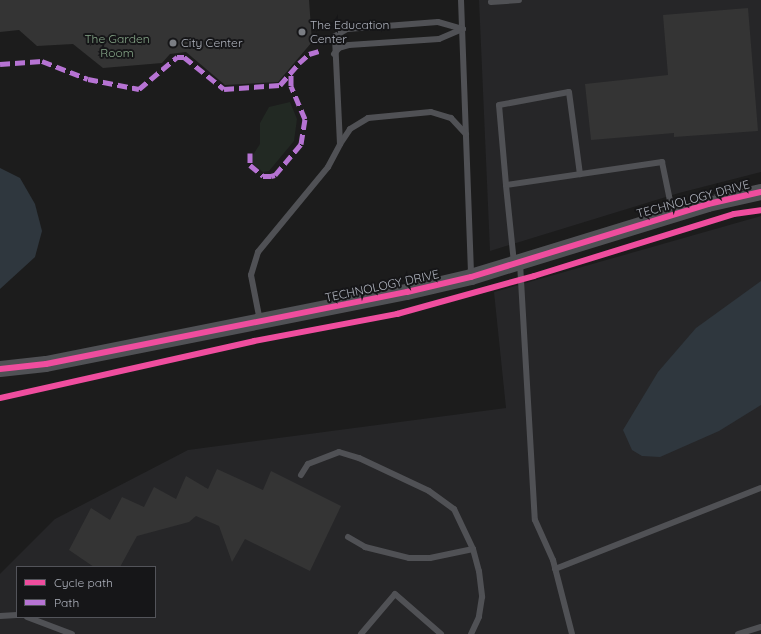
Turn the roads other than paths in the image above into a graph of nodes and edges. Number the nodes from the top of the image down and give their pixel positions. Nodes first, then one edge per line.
1 (461, 0) edge
2 (519, 0) edge
3 (492, 2) dead end
4 (462, 29) junction
5 (334, 54) junction
6 (466, 134) junction
7 (340, 144) junction
8 (580, 174) junction
9 (506, 184) junction
10 (761, 192) edge
11 (673, 215) junction
12 (517, 264) junction
13 (471, 277) junction
14 (260, 322) junction
15 (46, 364) junction
16 (0, 369) edge
17 (0, 379) edge
18 (301, 474) dead end
19 (761, 488) edge
20 (348, 537) dead end
21 (473, 549) junction
22 (555, 569) junction
23 (16, 615) edge
24 (0, 616) edge
25 (30, 618) edge
26 (761, 627) edge
27 (72, 634) edge
28 (361, 634) edge
29 (442, 634) edge
30 (471, 634) edge
31 (572, 634) edge
32 (738, 634) edge

1 - 4 lane
2 - 3 lane
4 - 5 lane
4 - 5 lane
4 - 6 lane
5 - 7 lane
6 - 7 lane
6 - 13 lane
7 - 14 lane
8 - 9 lane
8 - 9 lane
8 - 11 lane
9 - 12 lane
10 - 11 street, TECHNOLOGY DRIVE
11 - 12 street, TECHNOLOGY DRIVE
12 - 13 street, TECHNOLOGY DRIVE
12 - 22 lane
13 - 14 street, TECHNOLOGY DRIVE
14 - 15 street, TECHNOLOGY DRIVE
15 - 16 street, TECHNOLOGY DRIVE
15 - 17 street, TECHNOLOGY DRIVE
18 - 21 lane
19 - 22 lane
20 - 21 lane
21 - 30 lane
22 - 31 lane
23 - 24 lane
25 - 27 lane
26 - 32 lane
28 - 29 lane

